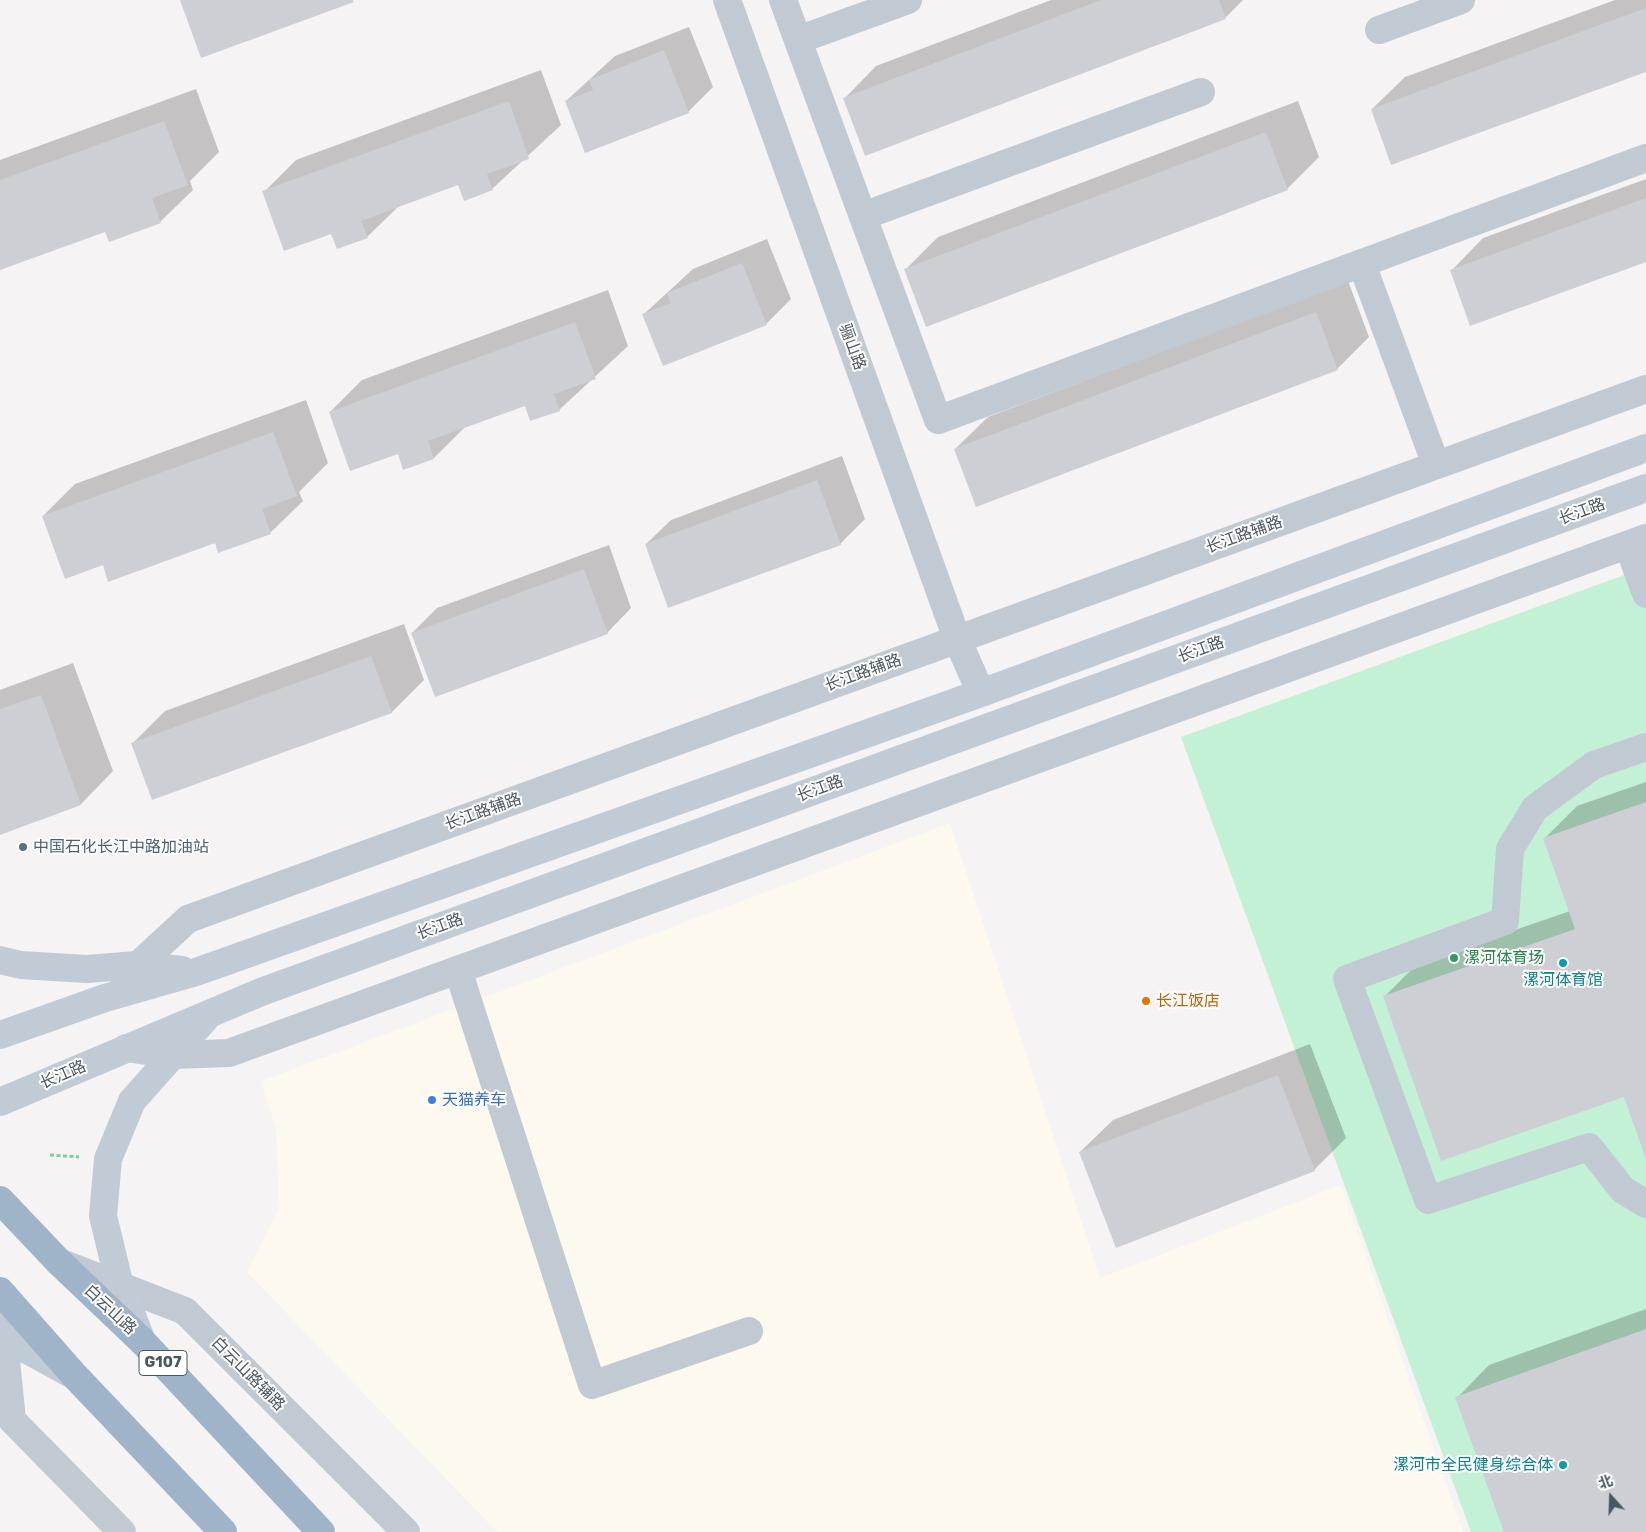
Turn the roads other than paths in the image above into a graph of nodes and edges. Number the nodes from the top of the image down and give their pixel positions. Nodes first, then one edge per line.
1 (728, 0) edge
2 (784, 0) edge
3 (908, 0) edge
4 (1461, 0) edge
5 (1379, 30) dead end
6 (798, 40) junction
7 (1202, 92) dead end
8 (1646, 158) edge
9 (863, 216) junction
10 (1362, 264) junction
11 (1646, 388) edge
12 (1646, 448) edge
13 (1436, 465) junction
14 (1646, 488) edge
15 (1637, 542) edge
16 (1646, 594) edge
17 (957, 639) junction
18 (981, 693) junction
19 (1646, 747) edge
20 (0, 960) edge
21 (136, 965) junction
22 (458, 970) junction
23 (196, 972) junction
24 (105, 998) junction
25 (208, 1015) junction
26 (0, 1035) edge
27 (126, 1048) junction
28 (173, 1055) junction
29 (0, 1102) edge
30 (0, 1200) edge
31 (1646, 1204) edge
32 (59, 1262) junction
33 (120, 1286) junction
34 (0, 1291) edge
35 (0, 1301) edge
36 (749, 1331) dead end
37 (1, 1335) edge
38 (142, 1341) junction
39 (75, 1376) junction
40 (122, 1532) edge
41 (223, 1532) edge
42 (321, 1532) edge
43 (406, 1532) edge

1 - 17 street, 骊山路
2 - 6 street
3 - 6 street
4 - 5 street
6 - 9 street
7 - 9 street
8 - 10 street
9 - 10 street
10 - 13 street
11 - 13 street, 长江路辅路
12 - 18 main road
13 - 17 street, 长江路辅路
14 - 25 main road, 长江路
15 - 16 street
15 - 22 street
17 - 18 street, 骊山路
17 - 21 street, 长江路辅路
18 - 23 main road
19 - 31 street
20 - 21 main road
21 - 23 main road
21 - 24 street, 长江路辅路
22 - 28 street
22 - 36 street
23 - 24 main road
24 - 26 main road
25 - 27 main road, 长江路
25 - 28 main road
27 - 28 street
27 - 29 main road, 长江路
28 - 33 main road
30 - 32 highway, 白云山路 / G107
32 - 33 street, 白云山路辅路
32 - 38 highway, 白云山路 / G107
33 - 38 main road
33 - 43 street, 白云山路辅路
34 - 39 highway
35 - 37 street
37 - 39 main road
37 - 40 street
38 - 42 highway, 白云山路 / G107
39 - 41 highway

